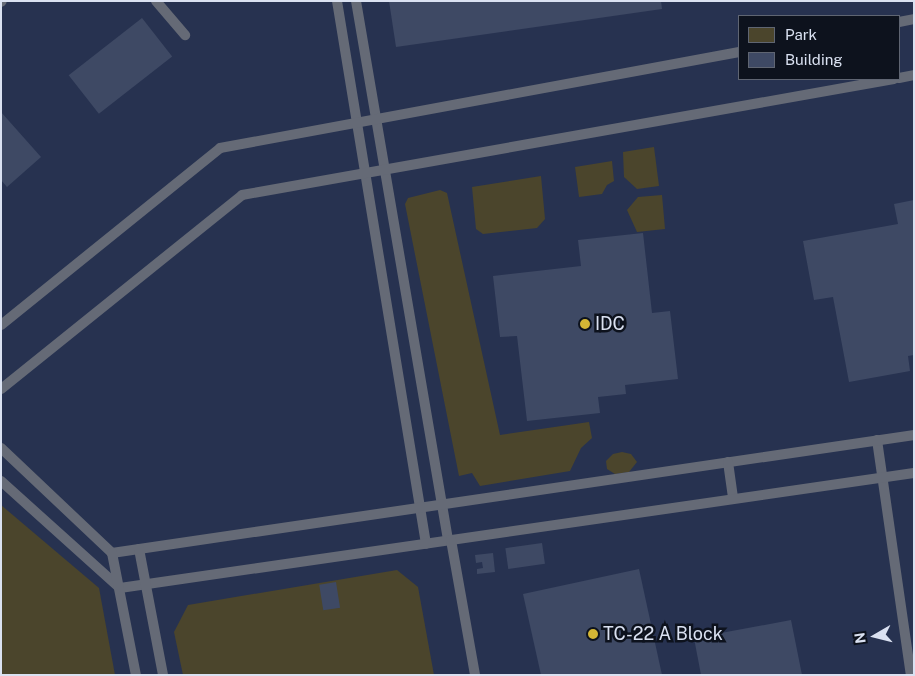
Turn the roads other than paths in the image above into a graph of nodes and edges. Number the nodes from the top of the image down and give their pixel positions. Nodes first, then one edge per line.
1 (156, 1) edge
2 (337, 1) edge
3 (356, 1) edge
4 (914, 19) edge
5 (900, 22) edge
6 (185, 35) dead end
7 (738, 52) edge
8 (914, 75) edge
9 (900, 78) edge
10 (888, 80) edge
11 (376, 119) junction
12 (357, 123) junction
13 (385, 169) junction
14 (365, 173) junction
15 (1, 325) edge
16 (1, 389) edge
17 (914, 435) edge
18 (878, 440) junction
19 (1, 448) edge
20 (728, 462) junction
21 (914, 472) edge
22 (882, 477) junction
23 (1, 481) edge
24 (733, 499) junction
25 (442, 504) junction
26 (420, 508) junction
27 (449, 540) junction
28 (426, 544) junction
29 (139, 549) junction
30 (112, 553) junction
31 (146, 584) junction
32 (120, 588) junction
33 (136, 675) edge
34 (163, 675) edge
35 (475, 675) edge
36 (911, 675) edge

1 - 6 lane
2 - 12 lane
3 - 11 lane
4 - 5 lane
7 - 11 lane
8 - 9 lane
10 - 13 lane
11 - 12 lane
11 - 13 lane
12 - 14 lane
12 - 15 lane
13 - 14 lane
13 - 25 lane
14 - 16 lane
14 - 26 lane
17 - 18 lane
18 - 20 lane
18 - 22 lane
19 - 30 lane
20 - 24 lane
20 - 25 lane
21 - 22 lane
22 - 24 lane
22 - 36 lane
23 - 32 lane
24 - 27 lane
25 - 26 lane
25 - 27 lane
26 - 28 lane
26 - 29 lane
27 - 28 lane
27 - 35 lane
28 - 31 lane
29 - 30 lane
29 - 31 lane
30 - 32 lane
31 - 32 lane
31 - 34 lane
32 - 33 lane

